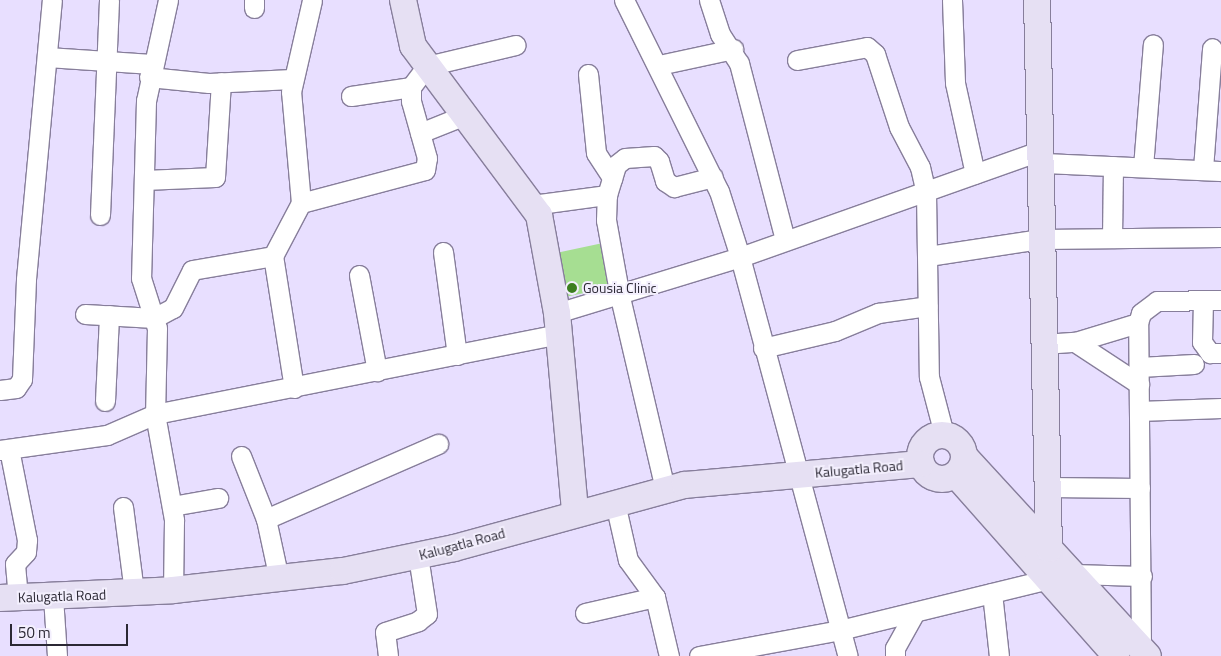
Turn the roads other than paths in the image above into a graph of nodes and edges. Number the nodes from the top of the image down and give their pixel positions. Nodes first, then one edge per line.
1 (52, 0) edge
2 (109, 0) edge
3 (168, 0) edge
4 (312, 0) edge
5 (402, 0) edge
6 (624, 0) edge
7 (709, 0) edge
8 (952, 0) edge
9 (1037, 0) edge
10 (1153, 44) dead end
11 (516, 45) dead end
12 (1212, 48) dead end
13 (733, 49) junction
14 (47, 57) junction
15 (797, 60) dead end
16 (107, 61) junction
17 (659, 65) junction
18 (427, 66) junction
19 (151, 71) junction
20 (588, 74) dead end
21 (292, 79) junction
22 (221, 82) junction
23 (411, 87) junction
24 (351, 96) dead end
25 (465, 115) junction
26 (420, 133) junction
27 (1043, 156) junction
28 (1113, 166) junction
29 (1143, 167) junction
30 (1212, 170) edge
31 (975, 174) junction
32 (713, 177) junction
33 (144, 180) junction
34 (610, 186) junction
35 (926, 193) junction
36 (300, 203) junction
37 (532, 205) junction
38 (100, 215) dead end
39 (1221, 237) edge
40 (1112, 238) junction
41 (1041, 239) junction
42 (785, 240) junction
43 (443, 252) dead end
44 (273, 256) junction
45 (928, 256) junction
46 (740, 257) junction
47 (359, 275) dead end
48 (620, 297) junction
49 (1212, 300) edge
50 (928, 306) junction
51 (85, 314) dead end
52 (110, 315) junction
53 (154, 318) junction
54 (1138, 322) junction
55 (558, 324) junction
56 (1075, 342) junction
57 (1043, 344) junction
58 (763, 348) junction
59 (1221, 353) edge
60 (457, 355) junction
61 (1194, 364) dead end
62 (377, 371) junction
63 (1139, 375) junction
64 (294, 388) junction
65 (0, 390) edge
66 (105, 401) dead end
67 (1221, 408) edge
68 (1139, 410) junction
69 (155, 414) junction
70 (944, 434) junction
71 (438, 444) dead end
72 (5, 450) edge
73 (241, 456) dead end
74 (921, 464) junction
75 (960, 466) junction
76 (799, 474) junction
77 (1048, 487) junction
78 (1140, 488) junction
79 (665, 489) junction
80 (218, 498) dead end
81 (615, 503) junction
82 (172, 506) junction
83 (123, 507) dead end
84 (575, 512) junction
85 (266, 519) junction
86 (418, 556) junction
87 (1052, 566) junction
88 (1142, 576) junction
89 (279, 579) junction
90 (174, 590) junction
91 (134, 592) junction
92 (992, 593) junction
93 (52, 597) junction
94 (655, 597) junction
95 (9, 598) edge
96 (915, 612) junction
97 (585, 613) dead end
98 (840, 630) junction
99 (1144, 652) edge
100 (57, 656) edge
101 (388, 656) edge
102 (669, 656) edge
103 (699, 656) edge
104 (848, 656) edge
105 (895, 656) edge
106 (999, 656) edge
107 (1116, 656) edge

1 - 14 street
2 - 16 street
3 - 19 street
4 - 21 street
5 - 18 street
6 - 17 street
7 - 13 street
8 - 31 street
9 - 27 street
10 - 29 street
11 - 18 street
12 - 30 street
13 - 17 street
13 - 42 street
14 - 16 street
14 - 65 street
15 - 35 street
16 - 19 street
16 - 38 street
17 - 32 street
18 - 23 street
18 - 25 street
19 - 22 street
19 - 33 street
20 - 34 street
21 - 22 street
21 - 36 street
22 - 33 street
23 - 24 street
23 - 26 street
25 - 26 street
25 - 37 street
26 - 36 street
27 - 28 street
27 - 31 street
27 - 41 street
28 - 29 street
28 - 40 street
29 - 30 street
31 - 35 street
32 - 34 street
32 - 46 street
33 - 53 street
34 - 37 street
34 - 48 street
35 - 42 street
35 - 45 street
36 - 44 street
37 - 55 street
39 - 40 street
40 - 41 street
41 - 45 street
41 - 57 street
42 - 46 street
43 - 60 street
44 - 53 street
44 - 64 street
45 - 50 street
46 - 48 street
46 - 58 street
47 - 62 street
48 - 55 street
48 - 79 street
49 - 54 street
49 - 59 street
50 - 58 street
50 - 70 street
51 - 52 street
52 - 53 street
52 - 66 street
53 - 69 street
54 - 56 street
54 - 63 street
55 - 60 street
55 - 84 street
56 - 57 street
56 - 63 street
57 - 77 street
58 - 76 street
60 - 62 street
61 - 63 street
62 - 64 street
63 - 68 street
64 - 69 street
67 - 68 street
68 - 78 street
69 - 72 street
69 - 82 street
70 - 74 street, Kalugatla Road
70 - 75 street
71 - 85 street
72 - 95 street
73 - 85 street
74 - 75 street, Kalugatla Road
74 - 76 street, Kalugatla Road
75 - 87 street
76 - 79 street, Kalugatla Road
76 - 98 street
77 - 78 street
77 - 87 street
78 - 88 street
79 - 81 street, Kalugatla Road
80 - 82 street
81 - 84 street, Kalugatla Road
81 - 94 street
82 - 90 street
83 - 91 street
84 - 86 street, Kalugatla Road
85 - 89 street
86 - 89 street, Kalugatla Road
86 - 101 street
87 - 88 street
87 - 92 street
87 - 99 street
87 - 107 street
88 - 99 street
89 - 90 street, Kalugatla Road
90 - 91 street, Kalugatla Road
91 - 93 street, Kalugatla Road
92 - 96 street
92 - 106 street
93 - 95 street, Kalugatla Road
93 - 100 street
94 - 97 street
94 - 102 street
96 - 98 street
96 - 105 street
98 - 103 street
98 - 104 street

